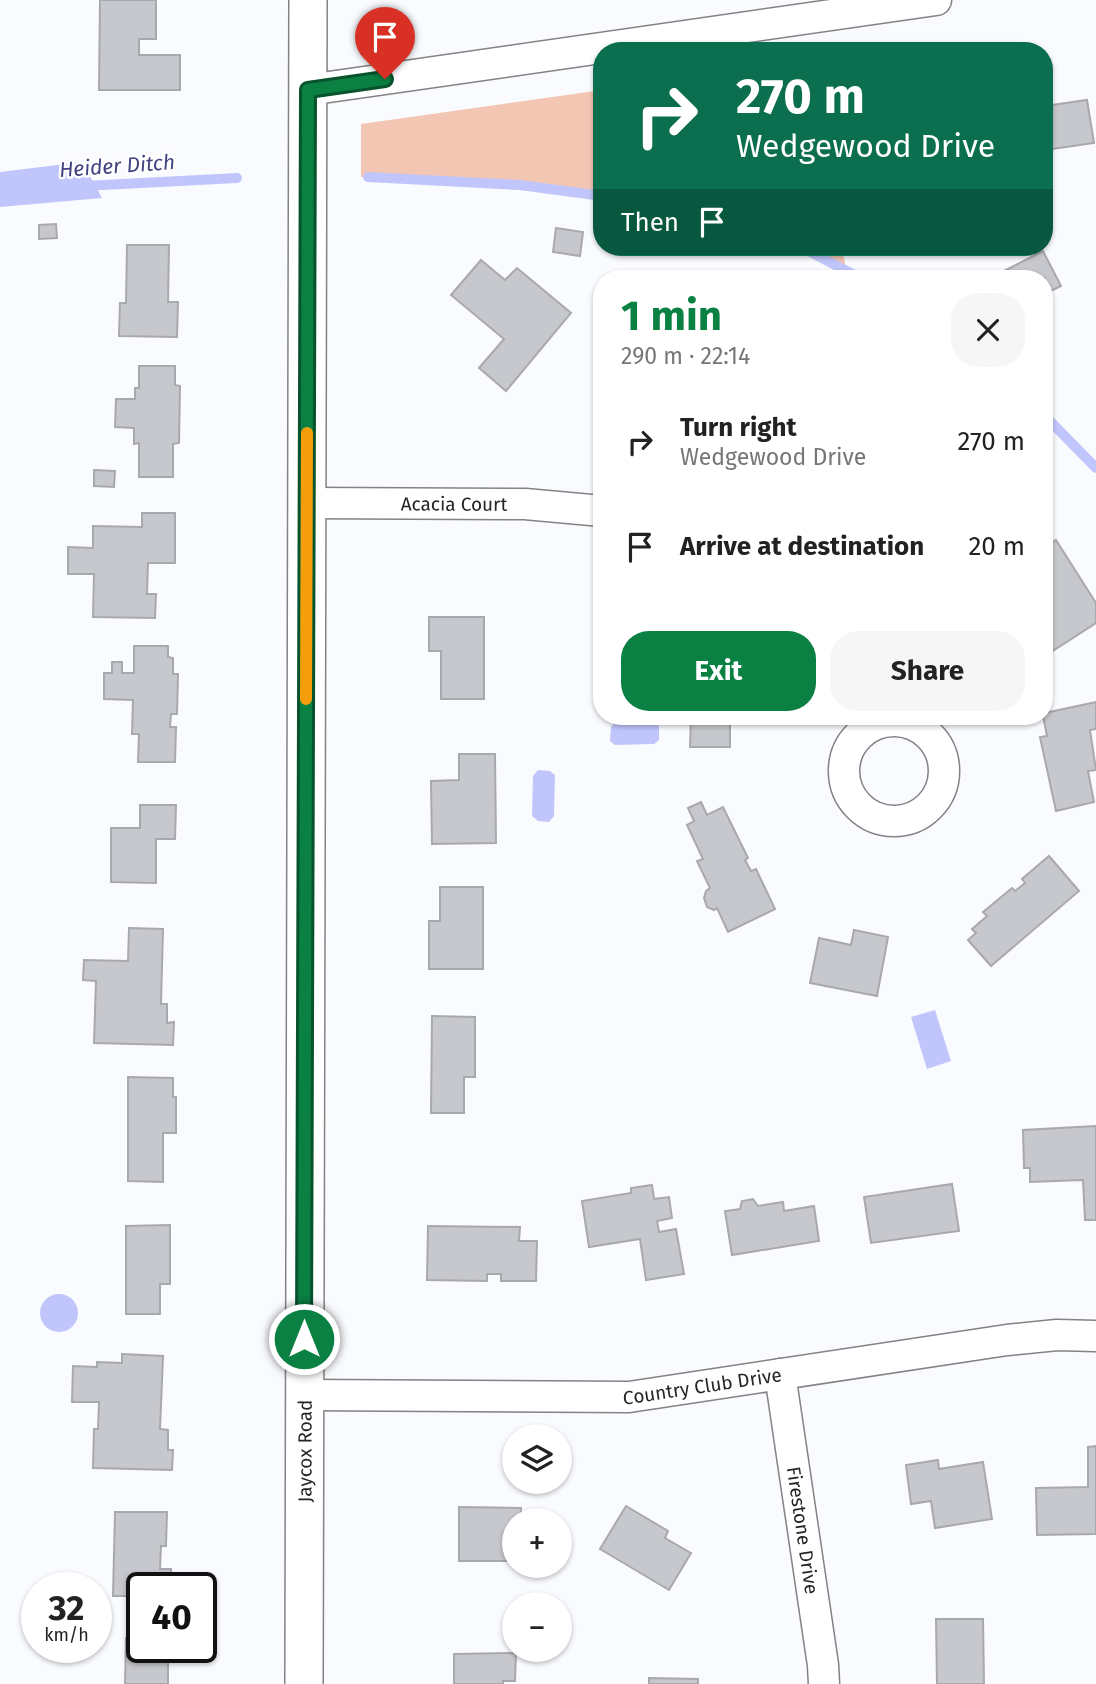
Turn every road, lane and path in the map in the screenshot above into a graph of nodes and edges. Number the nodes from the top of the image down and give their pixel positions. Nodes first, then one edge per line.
1 (308, 0) edge
2 (936, 0) edge
3 (643, 42) edge
4 (593, 49) edge
5 (308, 90) junction
6 (307, 503) junction
7 (593, 510) edge
8 (1096, 1335) edge
9 (780, 1374) junction
10 (304, 1395) junction
11 (304, 1684) edge
12 (824, 1684) edge

1 - 5 street, Jaycox Road
2 - 3 street
4 - 5 street
5 - 6 street, Jaycox Road
6 - 7 street, Acacia Court
6 - 10 street, Jaycox Road
8 - 9 street, Country Club Drive
9 - 10 street, Country Club Drive
9 - 12 street, Firestone Drive
10 - 11 street, Jaycox Road

